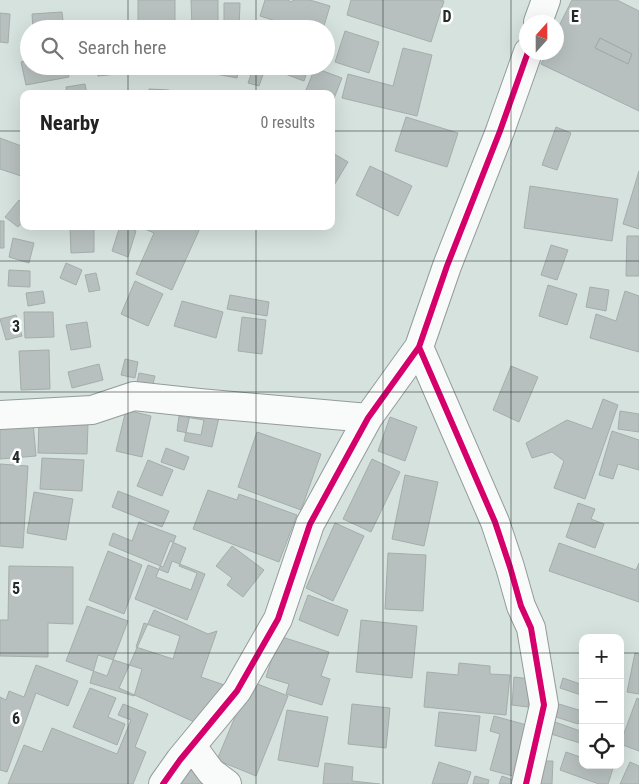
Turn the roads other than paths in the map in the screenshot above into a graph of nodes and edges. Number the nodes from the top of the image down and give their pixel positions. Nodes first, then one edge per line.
1 (546, 0) edge
2 (541, 15) edge
3 (525, 60) edge
4 (419, 347) junction
5 (0, 415) edge
6 (368, 418) junction
7 (192, 746) junction
8 (163, 784) edge
9 (227, 784) edge
10 (526, 784) edge

1 - 2 street
3 - 4 street
4 - 6 street
4 - 10 street
5 - 6 street
6 - 7 street
7 - 8 street
7 - 9 street

